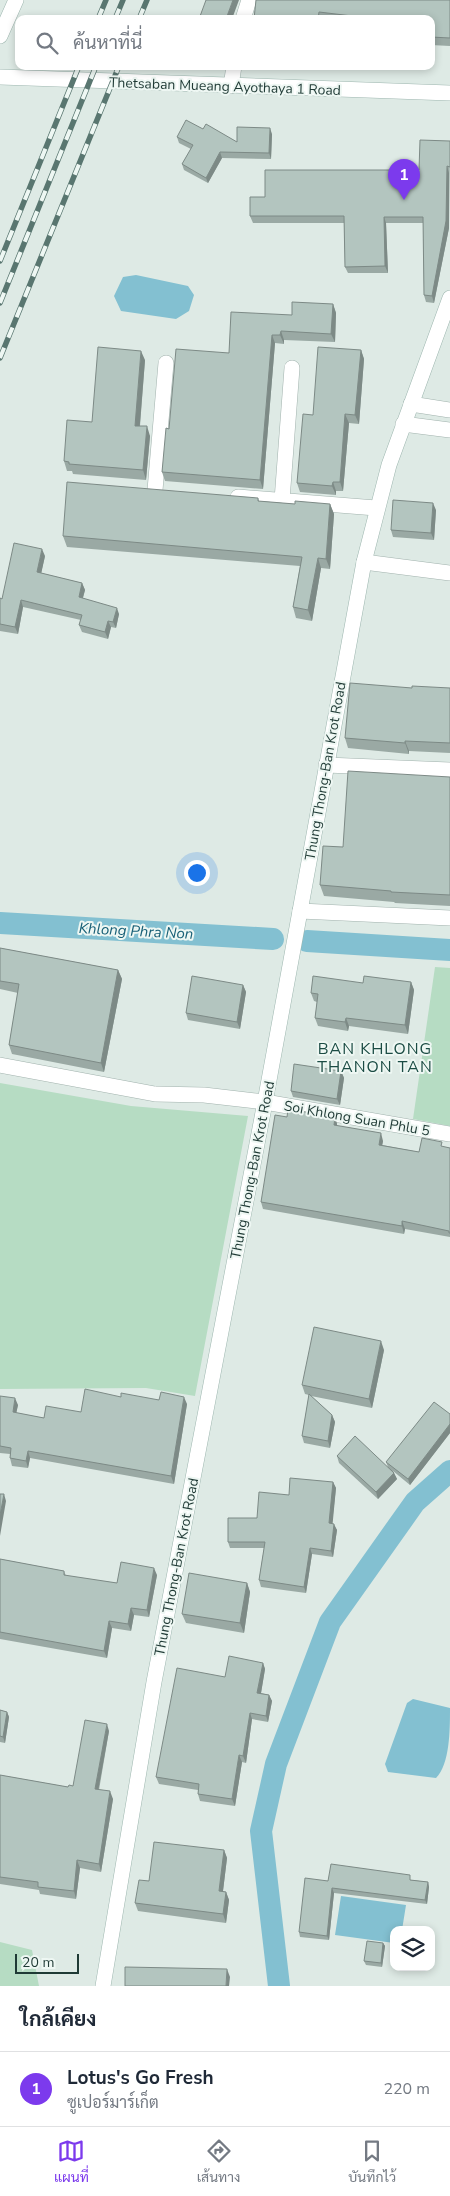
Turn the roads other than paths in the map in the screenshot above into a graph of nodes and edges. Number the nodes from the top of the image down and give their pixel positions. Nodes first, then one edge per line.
1 (16, 0) edge
2 (249, 0) edge
3 (244, 15) edge
4 (0, 36) edge
5 (233, 70) edge
6 (0, 77) edge
7 (231, 86) junction
8 (450, 93) edge
9 (450, 298) edge
10 (166, 362) dead end
11 (292, 368) dead end
12 (411, 404) junction
13 (450, 410) edge
14 (404, 424) junction
15 (449, 430) edge
16 (136, 489) edge
17 (155, 490) junction
18 (172, 492) edge
19 (226, 496) edge
20 (282, 500) junction
21 (376, 508) junction
22 (364, 562) junction
23 (450, 573) edge
24 (326, 765) junction
25 (450, 770) edge
26 (300, 911) junction
27 (450, 918) edge
28 (0, 1065) edge
29 (265, 1102) junction
30 (450, 1134) edge
31 (103, 1986) edge

1 - 4 street
2 - 3 street
5 - 7 street
6 - 7 street, Thetsaban Mueang Ayothaya 1 Road
7 - 8 street, Thetsaban Mueang Ayothaya 1 Road
9 - 12 street, Thung Thong-Ban Krot Road
10 - 17 street
11 - 20 street
12 - 13 street
12 - 14 street, Thung Thong-Ban Krot Road
14 - 15 street
14 - 21 street, Thung Thong-Ban Krot Road
16 - 17 street
17 - 18 street
19 - 20 street
20 - 21 street
21 - 22 street, Thung Thong-Ban Krot Road
22 - 23 street
22 - 24 street, Thung Thong-Ban Krot Road
24 - 25 street
24 - 26 street, Thung Thong-Ban Krot Road
26 - 27 street
26 - 29 street, Thung Thong-Ban Krot Road
28 - 29 street, Soi Khlong Suan Phlu 5
29 - 30 street, Soi Khlong Suan Phlu 5
29 - 31 street, Thung Thong-Ban Krot Road

